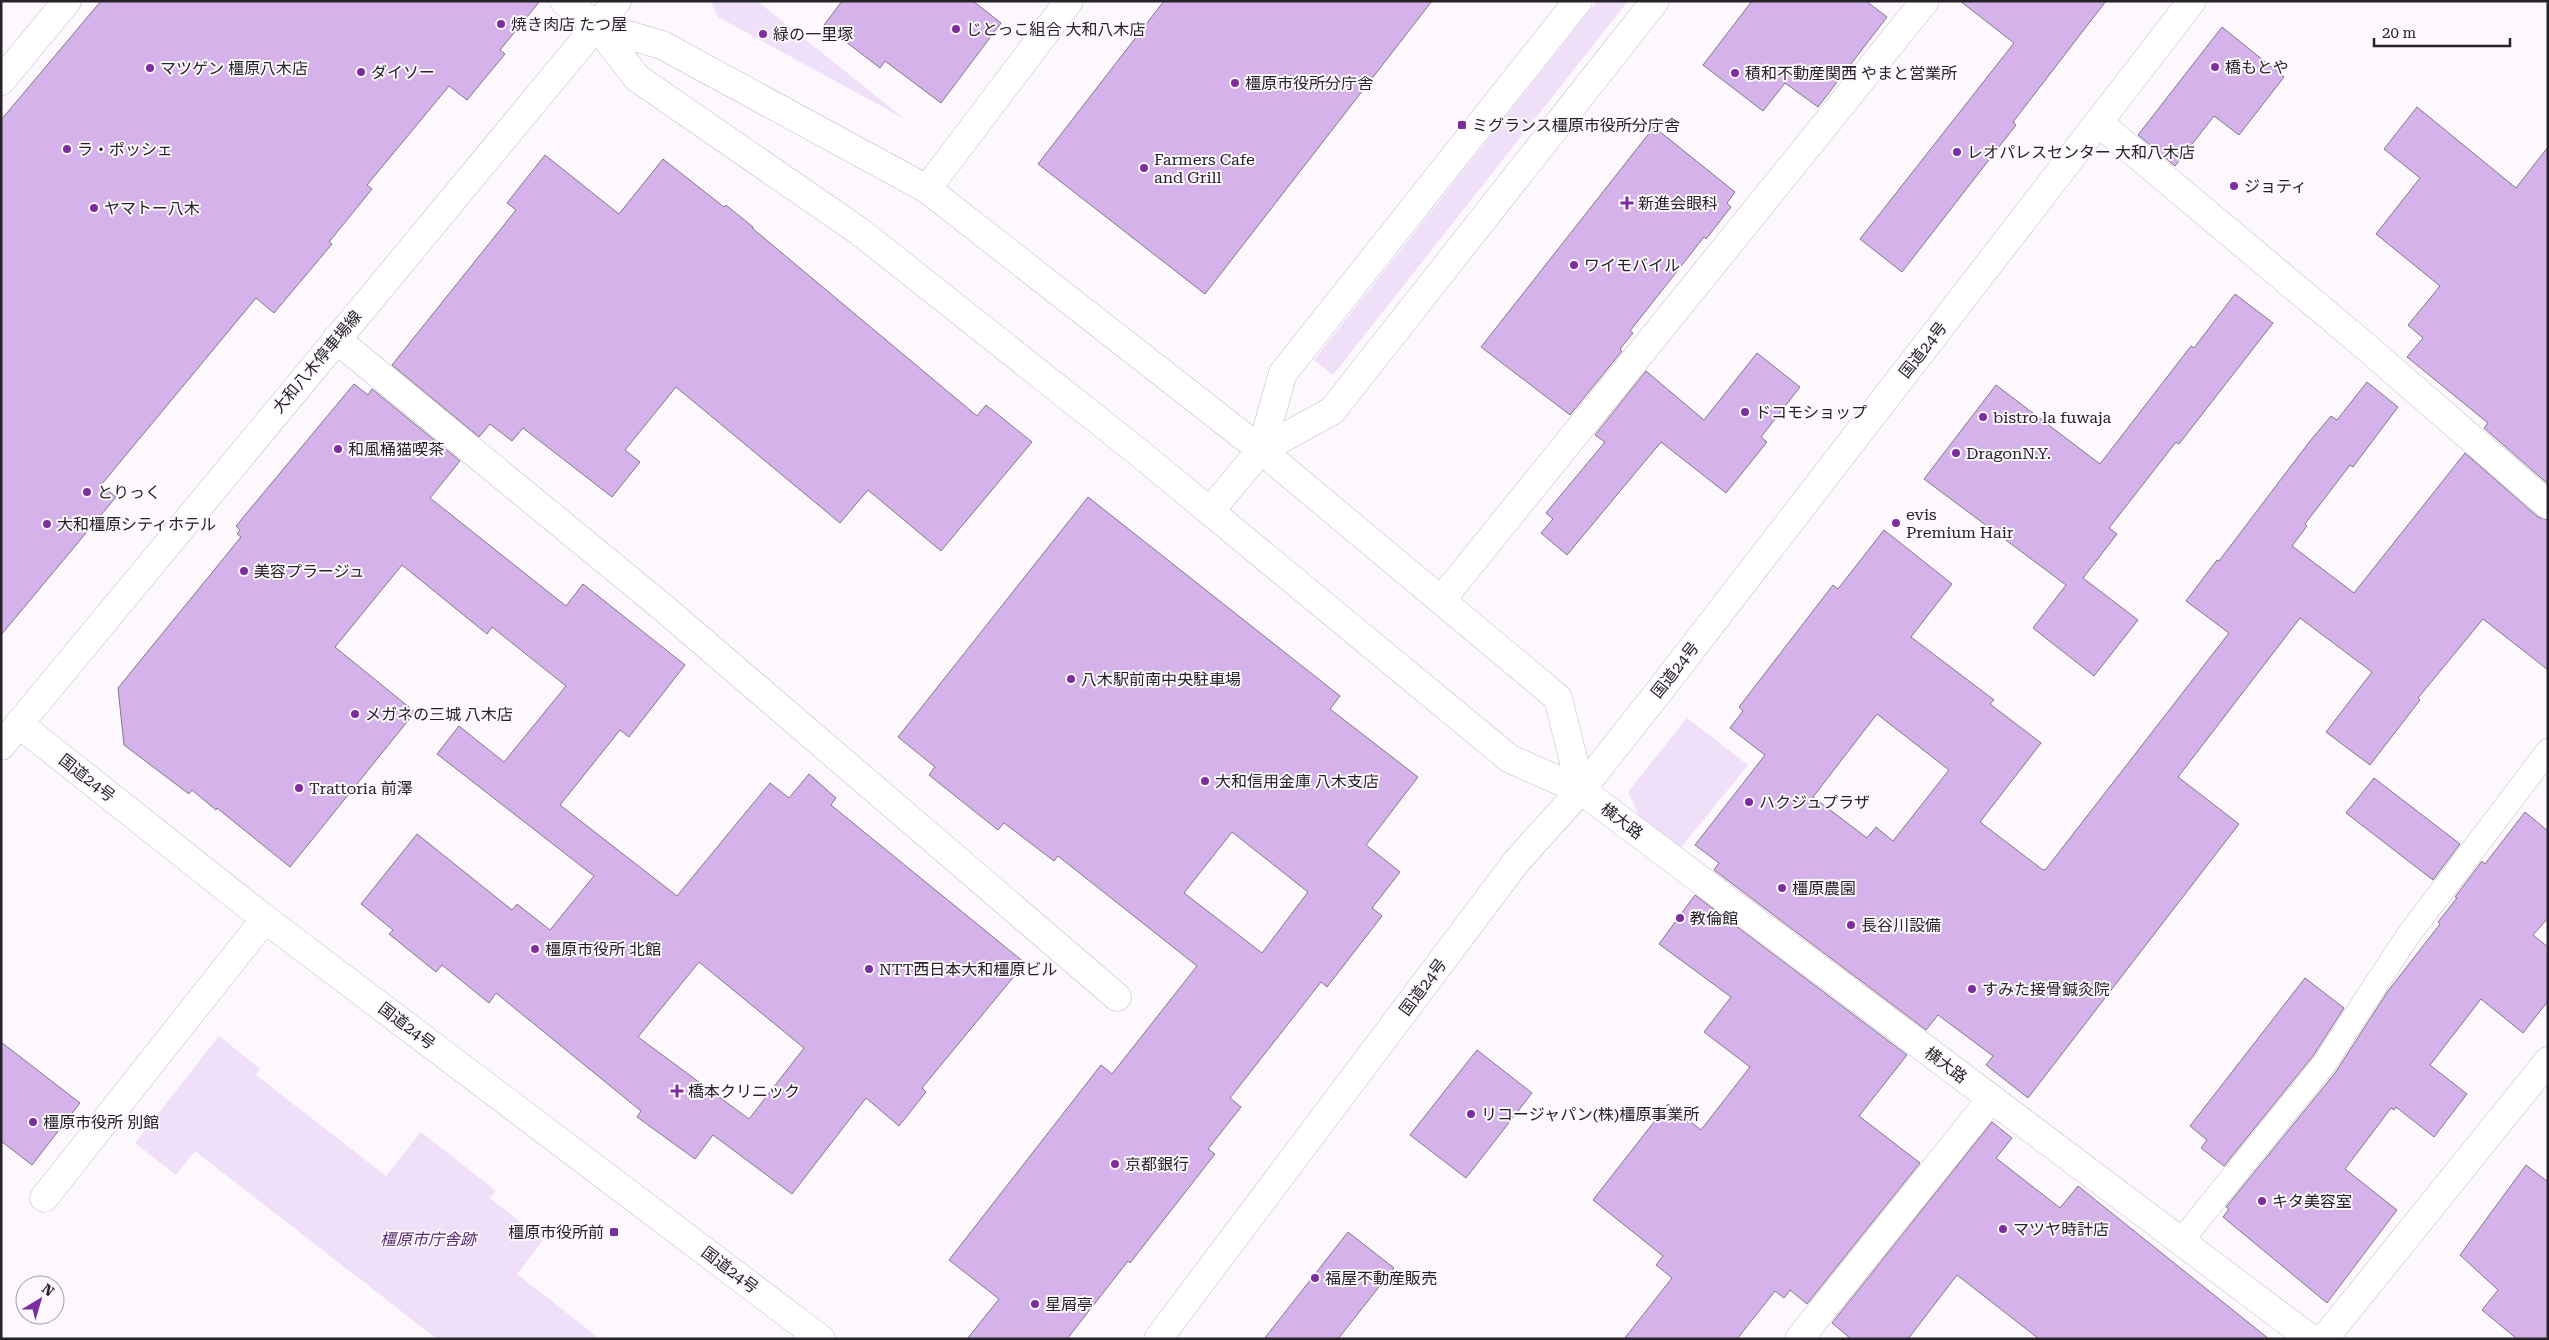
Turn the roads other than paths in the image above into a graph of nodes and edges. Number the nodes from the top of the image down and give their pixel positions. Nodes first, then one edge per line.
1 (67, 1) edge
2 (564, 1) edge
3 (617, 1) edge
4 (1068, 1) edge
5 (1578, 1) edge
6 (1656, 1) edge
7 (1925, 1) edge
8 (2192, 1) edge
9 (597, 26) junction
10 (1, 81) edge
11 (2100, 123) junction
12 (927, 189) junction
13 (336, 339) junction
14 (1261, 450) junction
15 (2548, 505) edge
16 (1210, 511) junction
17 (1442, 600) junction
18 (19, 724) junction
19 (1, 746) edge
20 (2548, 751) edge
21 (1581, 790) junction
22 (265, 919) junction
23 (1116, 997) dead end
24 (2548, 1061) edge
25 (1991, 1099) junction
26 (44, 1198) dead end
27 (2181, 1241) junction
28 (821, 1339) edge
29 (1158, 1339) edge
30 (1799, 1339) edge
31 (2311, 1339) edge
32 (2324, 1339) edge

1 - 10 main road
2 - 9 main road
3 - 9 main road, 大和八木停車場線
4 - 12 main road
5 - 14 main road
6 - 14 main road
7 - 17 main road
8 - 11 main road, 国道24号
9 - 12 main road
9 - 13 main road, 大和八木停車場線
9 - 16 main road, 横大路
11 - 15 main road
11 - 21 main road, 国道24号
12 - 14 main road
13 - 18 main road, 大和八木停車場線
13 - 23 main road
14 - 16 main road
14 - 17 main road
16 - 21 main road, 横大路
17 - 21 main road
18 - 19 main road
18 - 22 main road, 国道24号
20 - 27 lane
21 - 25 main road, 横大路
21 - 29 main road, 国道24号
22 - 26 main road
22 - 28 main road, 国道24号
24 - 32 main road
25 - 27 main road, 横大路
25 - 30 main road
27 - 31 main road, 横大路

